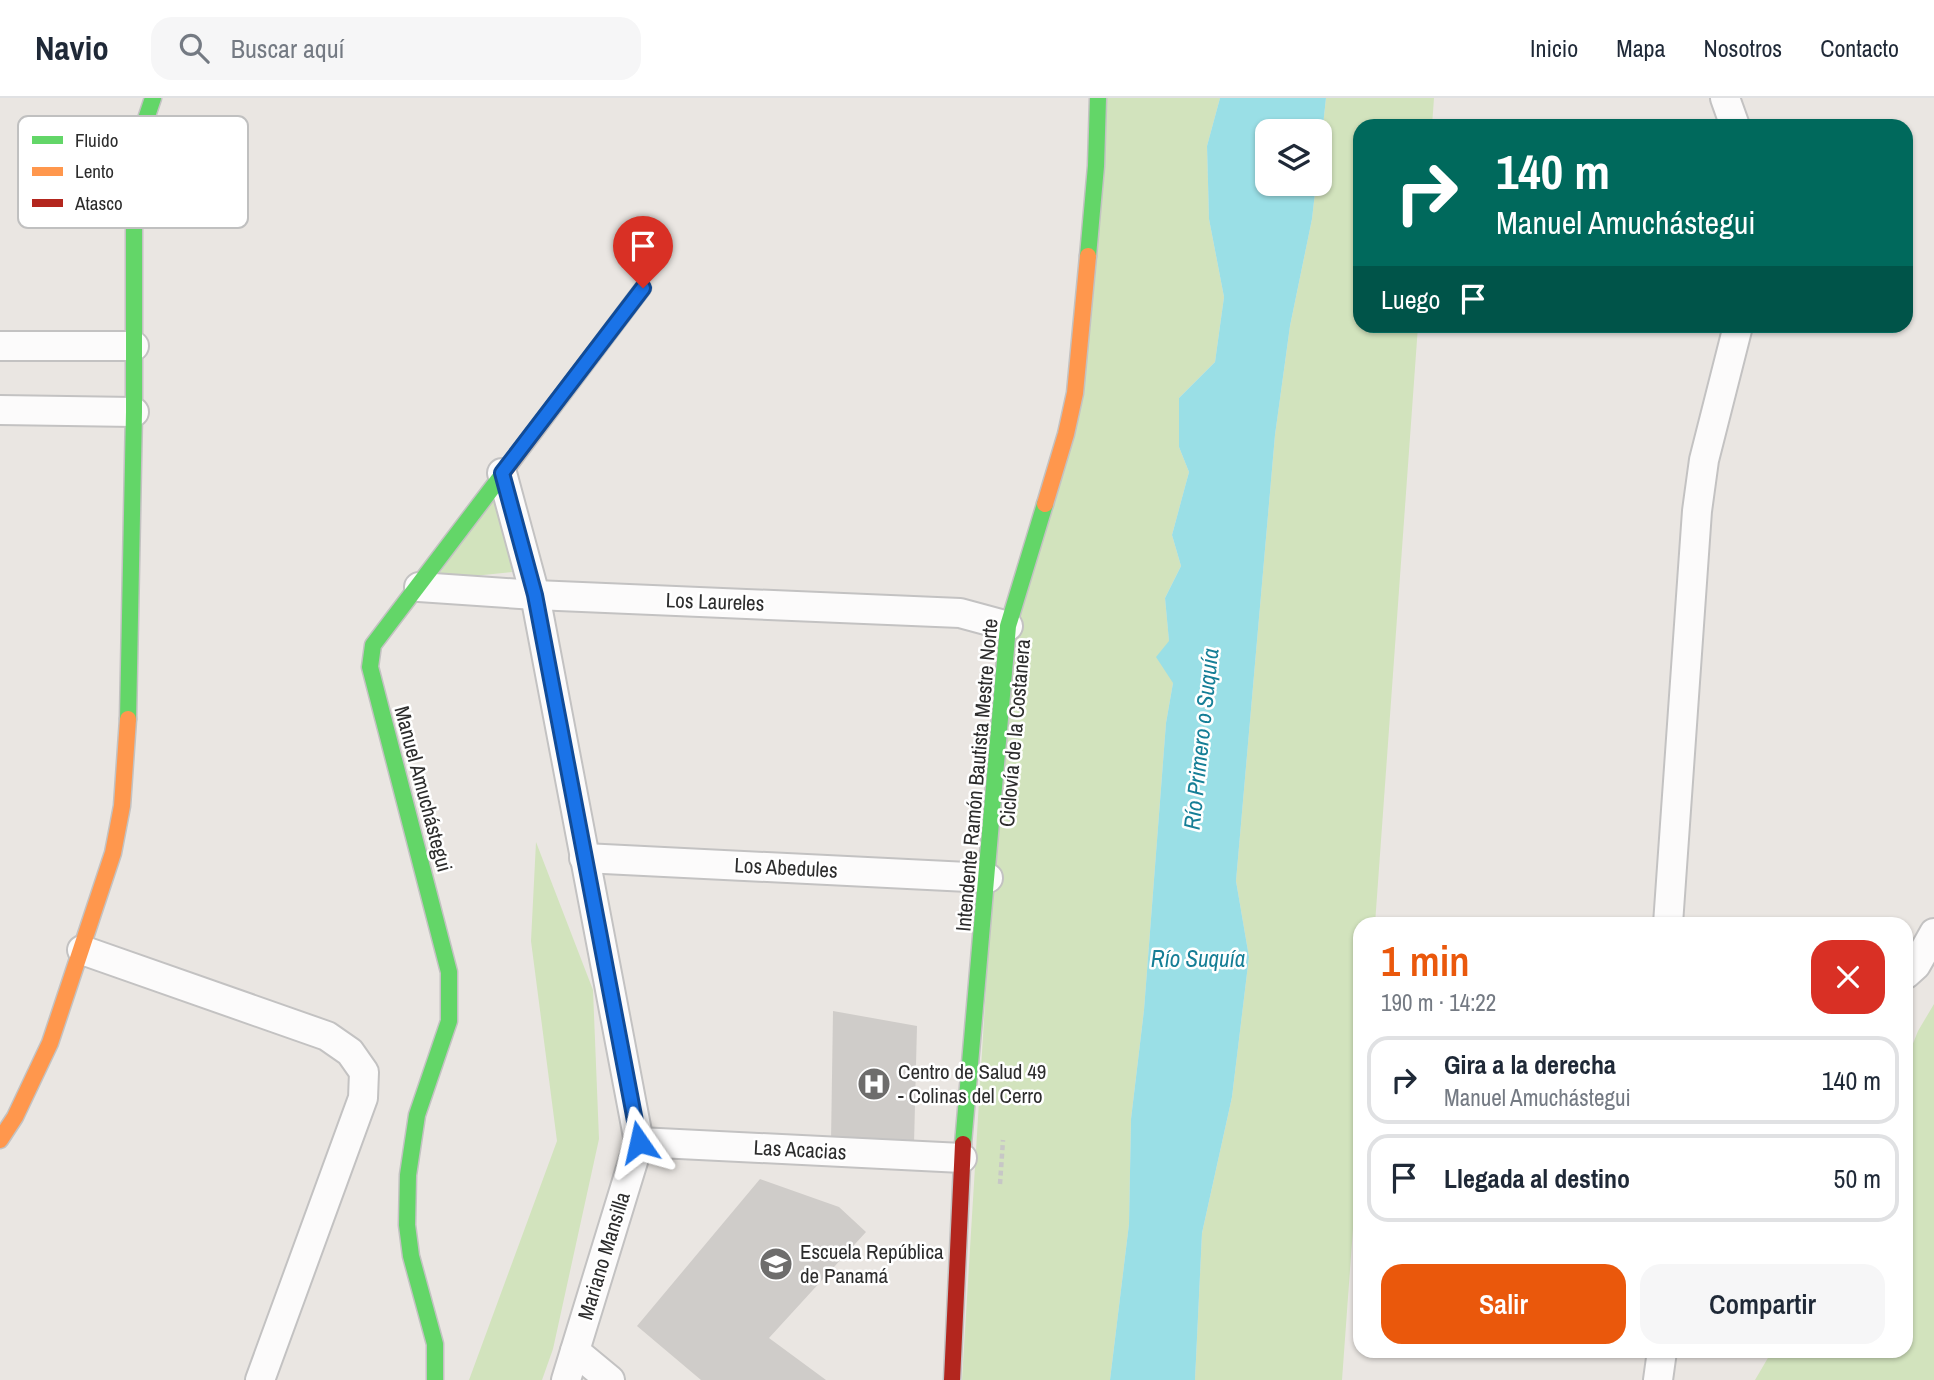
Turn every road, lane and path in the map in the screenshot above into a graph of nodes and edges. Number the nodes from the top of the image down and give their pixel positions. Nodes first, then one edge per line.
1 (153, 98) edge
2 (1098, 98) edge
3 (1725, 98) edge
4 (147, 116) edge
5 (1732, 119) edge
6 (134, 228) edge
7 (643, 288) dead end
8 (1736, 333) edge
9 (0, 346) edge
10 (134, 346) junction
11 (0, 410) edge
12 (134, 412) junction
13 (502, 473) junction
14 (419, 587) junction
15 (535, 595) junction
16 (1009, 626) junction
17 (584, 858) junction
18 (988, 878) junction
19 (1668, 917) edge
20 (1934, 933) edge
21 (82, 950) junction
22 (1913, 968) edge
23 (1003, 1130) dead end
24 (0, 1140) edge
25 (639, 1142) junction
26 (962, 1158) junction
27 (1000, 1185) dead end
28 (576, 1351) junction
29 (1661, 1358) edge
30 (260, 1380) edge
31 (435, 1380) edge
32 (566, 1380) edge
33 (610, 1380) edge
34 (952, 1380) edge
35 (1658, 1380) edge

1 - 4 street
2 - 16 street, Intendente Ramón Bautista Mestre Norte
3 - 5 street
6 - 10 street
7 - 13 street, Manuel Amuchástegui
8 - 19 street
9 - 10 street
10 - 12 street
11 - 12 street
12 - 21 street
13 - 14 street, Manuel Amuchástegui
13 - 15 street, Mariano Mansilla
14 - 15 street, Los Laureles
14 - 31 street, Manuel Amuchástegui
15 - 16 street, Los Laureles
15 - 17 street, Mariano Mansilla
16 - 18 street, Intendente Ramón Bautista Mestre Norte
17 - 18 street, Los Abedules
17 - 25 street, Mariano Mansilla
18 - 26 street, Intendente Ramón Bautista Mestre Norte
20 - 22 street
21 - 24 street
21 - 30 street
23 - 27 path
25 - 26 street, Las Acacias
25 - 28 street, Mariano Mansilla
26 - 34 street, Intendente Ramón Bautista Mestre Norte
28 - 32 street, Mariano Mansilla
28 - 33 street
29 - 35 street

